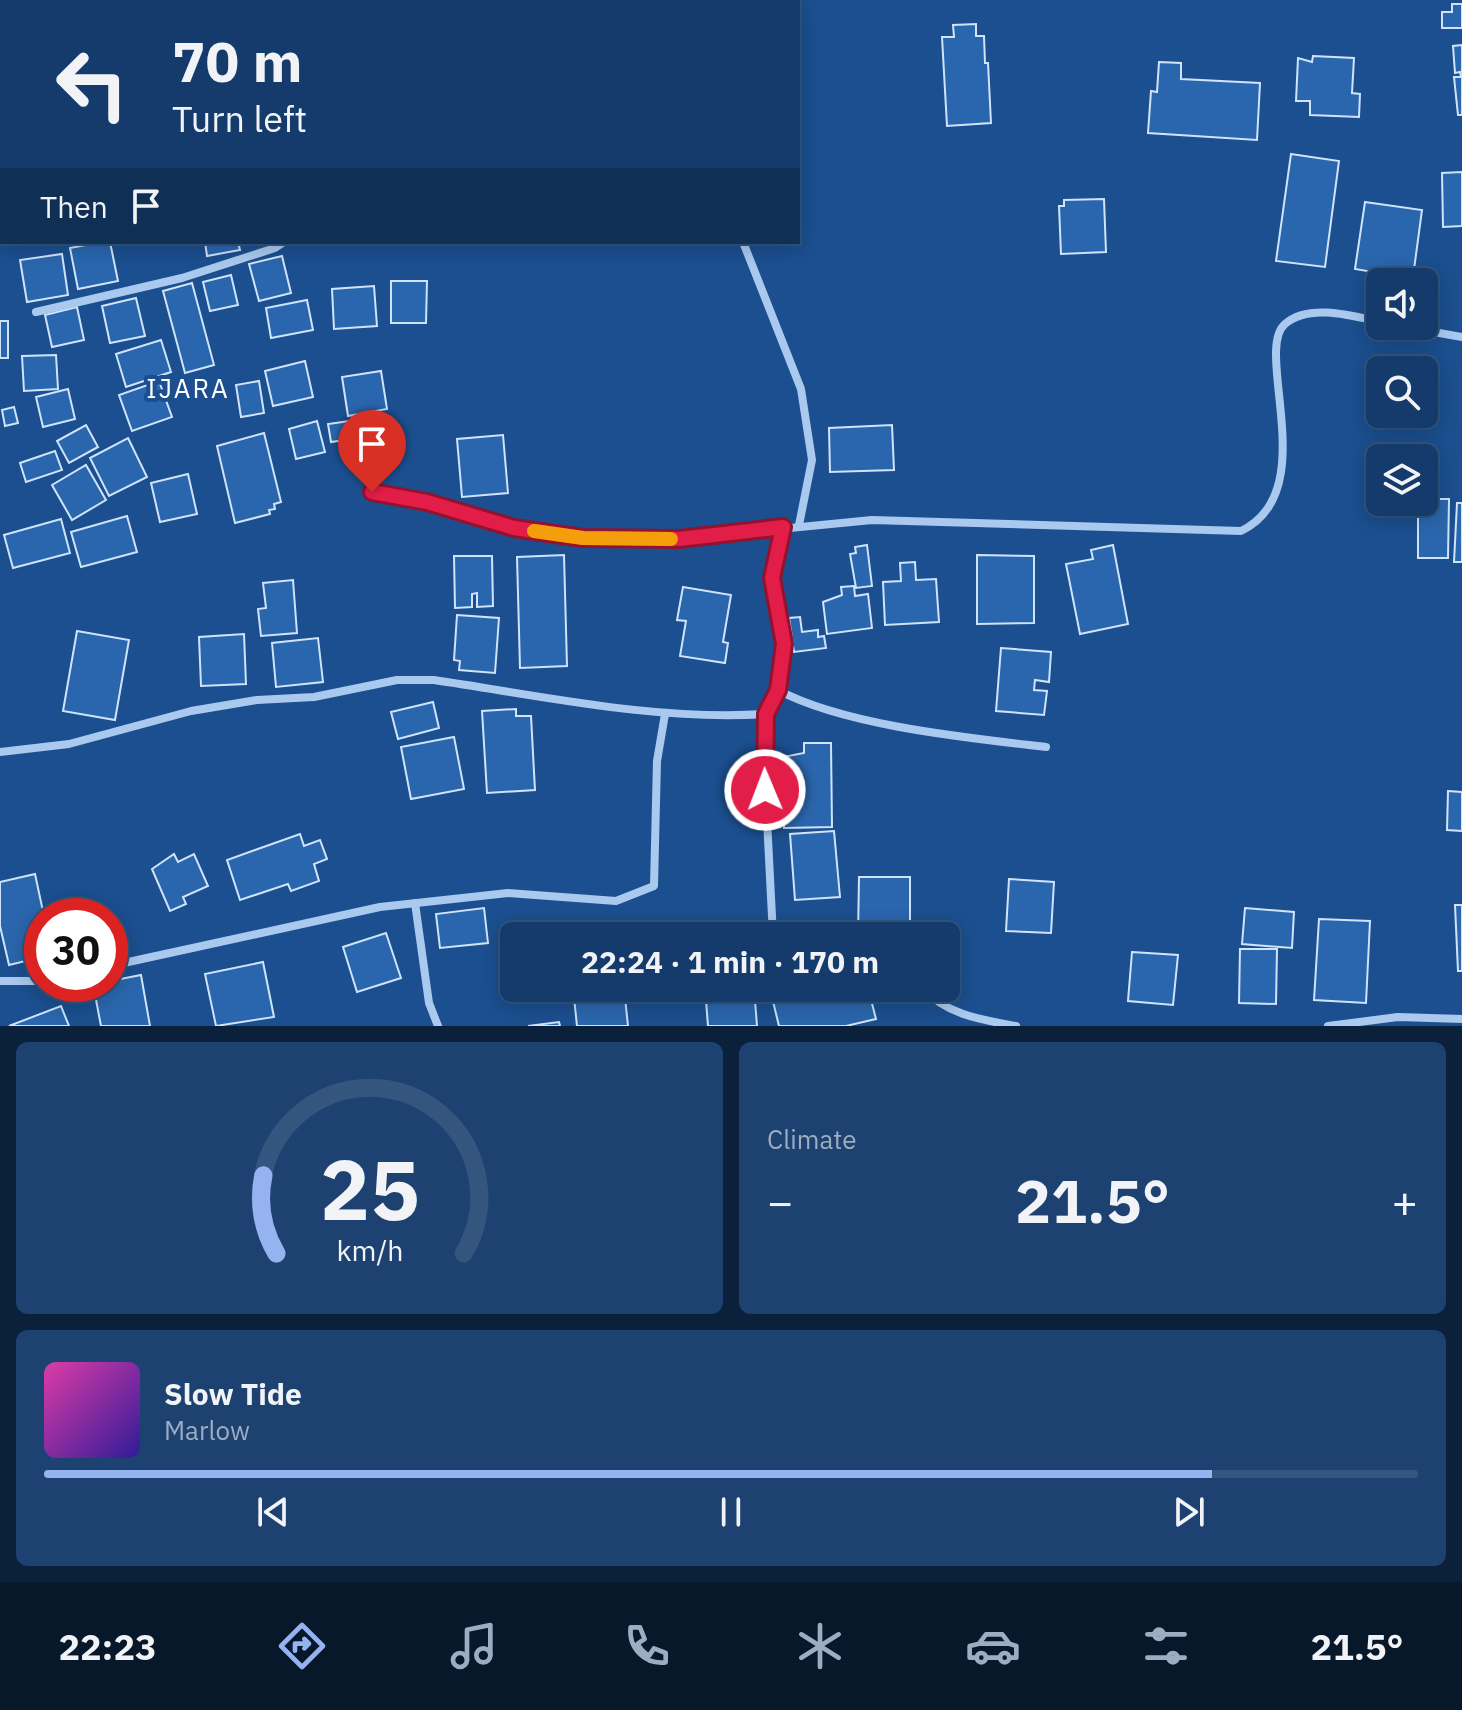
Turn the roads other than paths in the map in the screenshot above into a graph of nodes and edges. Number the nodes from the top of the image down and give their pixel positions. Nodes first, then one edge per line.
1 (281, 244) edge
2 (744, 244) edge
3 (36, 312) dead end
4 (1366, 319) edge
5 (1438, 333) edge
6 (1462, 337) edge
7 (372, 492) dead end
8 (799, 525) junction
9 (783, 527) junction
10 (778, 690) junction
11 (665, 714) junction
12 (766, 714) junction
13 (1046, 747) dead end
14 (0, 752) edge
15 (415, 903) junction
16 (772, 922) edge
17 (128, 962) edge
18 (0, 981) edge
19 (24, 981) edge
20 (941, 1002) edge
21 (1462, 1019) edge
22 (438, 1026) edge
23 (1016, 1026) edge
24 (1328, 1026) edge

1 - 3 street
2 - 8 street
4 - 8 street
5 - 6 street
7 - 9 street
8 - 9 street
9 - 10 street
10 - 12 street
10 - 13 street
11 - 12 street
11 - 14 street
11 - 15 street
12 - 16 street
15 - 17 street
15 - 22 street
18 - 19 street
20 - 23 street
21 - 24 street

